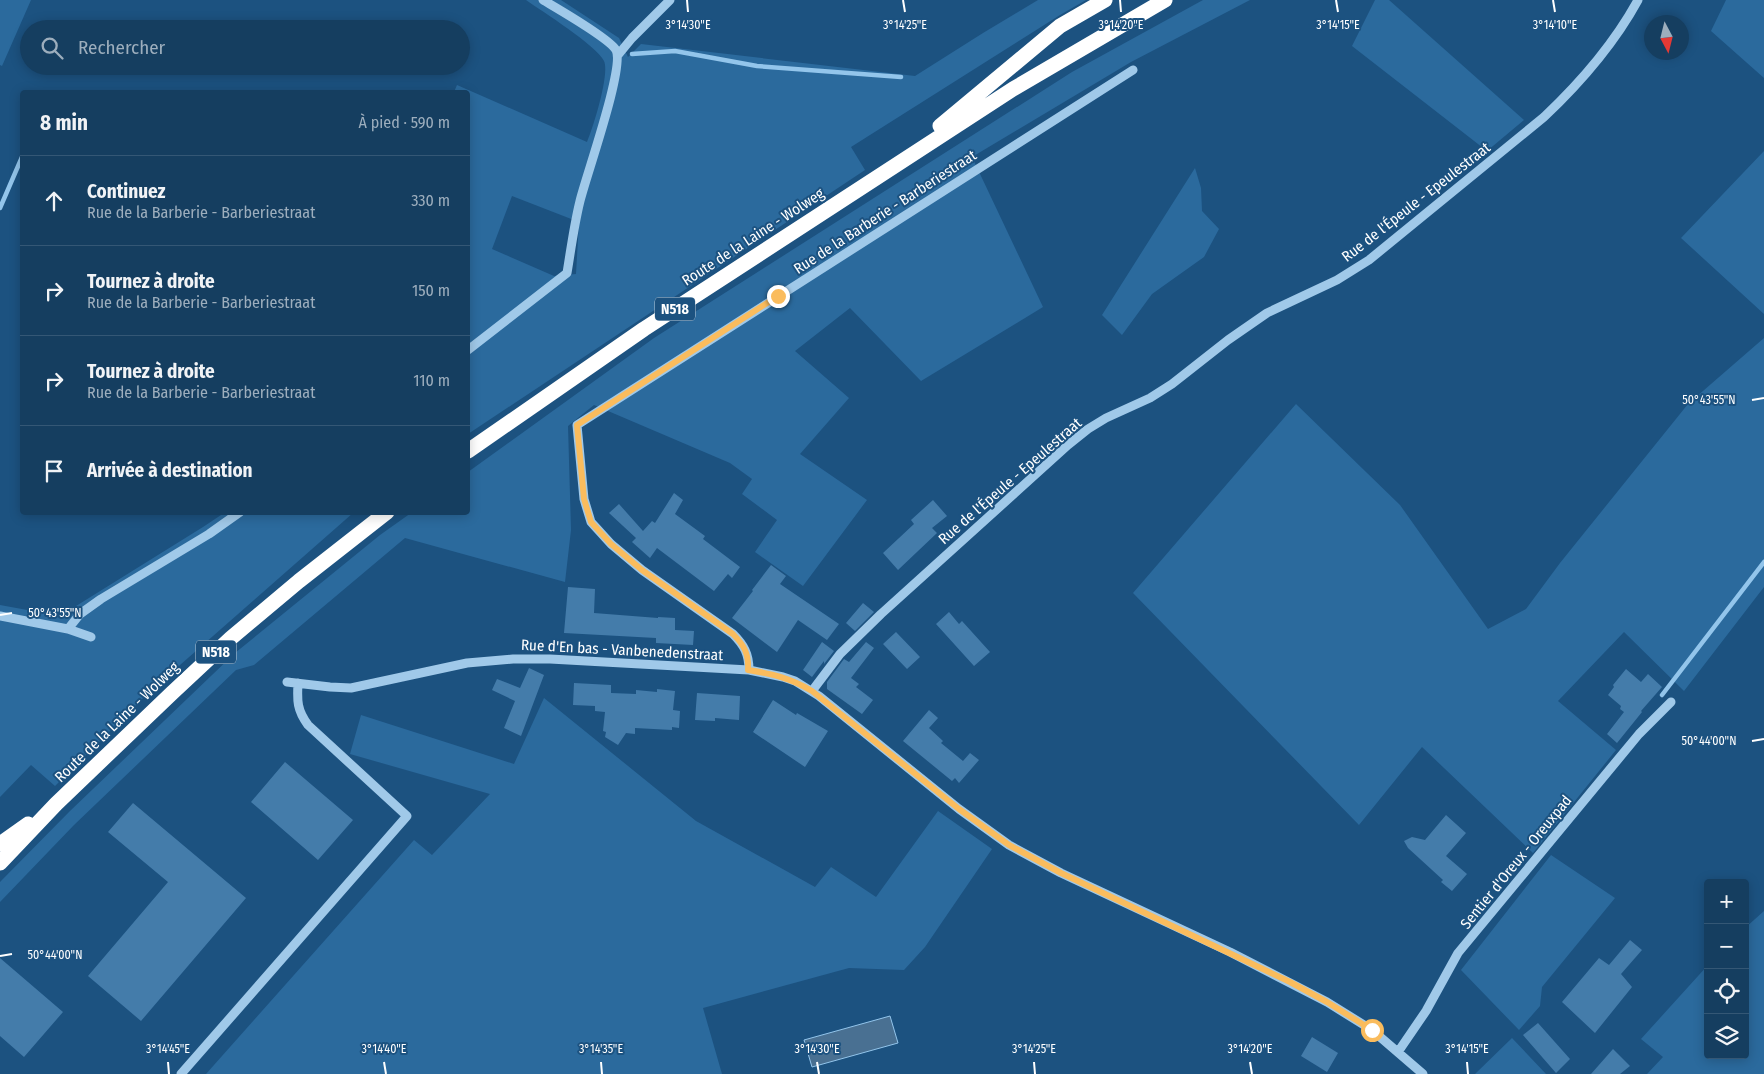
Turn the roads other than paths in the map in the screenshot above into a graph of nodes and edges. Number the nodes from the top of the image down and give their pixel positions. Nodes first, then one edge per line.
1 (544, 0) edge
2 (670, 0) edge
3 (1105, 0) edge
4 (1165, 0) edge
5 (1638, 0) edge
6 (618, 55) junction
7 (1133, 70) dead end
8 (885, 172) junction
9 (470, 348) edge
10 (470, 450) edge
11 (236, 515) edge
12 (383, 515) edge
13 (0, 616) edge
14 (68, 629) junction
15 (91, 636) dead end
16 (748, 670) junction
17 (287, 682) dead end
18 (298, 683) junction
19 (812, 691) junction
20 (1670, 702) dead end
21 (56, 804) junction
22 (0, 844) edge
23 (0, 863) edge
24 (1398, 1052) junction
25 (181, 1074) edge
26 (1423, 1074) edge

1 - 6 street
2 - 6 street
3 - 8 highway, Route de la Laine - Wolweg / N518
4 - 8 highway, Route de la Laine - Wolweg / N518
5 - 19 street, Rue de l'Épeule - Epeulestraat
6 - 9 street
7 - 16 street, Rue de la Barberie - Barberiestraat
8 - 10 highway, Route de la Laine - Wolweg / N518
11 - 14 street
12 - 21 highway, Route de la Laine - Wolweg / N518
13 - 14 street
14 - 15 street
16 - 18 street, Rue d'En bas - Vanbenedenstraat
16 - 19 street
17 - 18 street, Rue d'En bas - Vanbenedenstraat
18 - 25 street
19 - 24 street
20 - 24 street, Sentier d'Oreux - Oreuxpad
21 - 22 highway, Route de la Laine - Wolweg / N518
21 - 23 highway, Route de la Laine - Wolweg / N518
24 - 26 street

